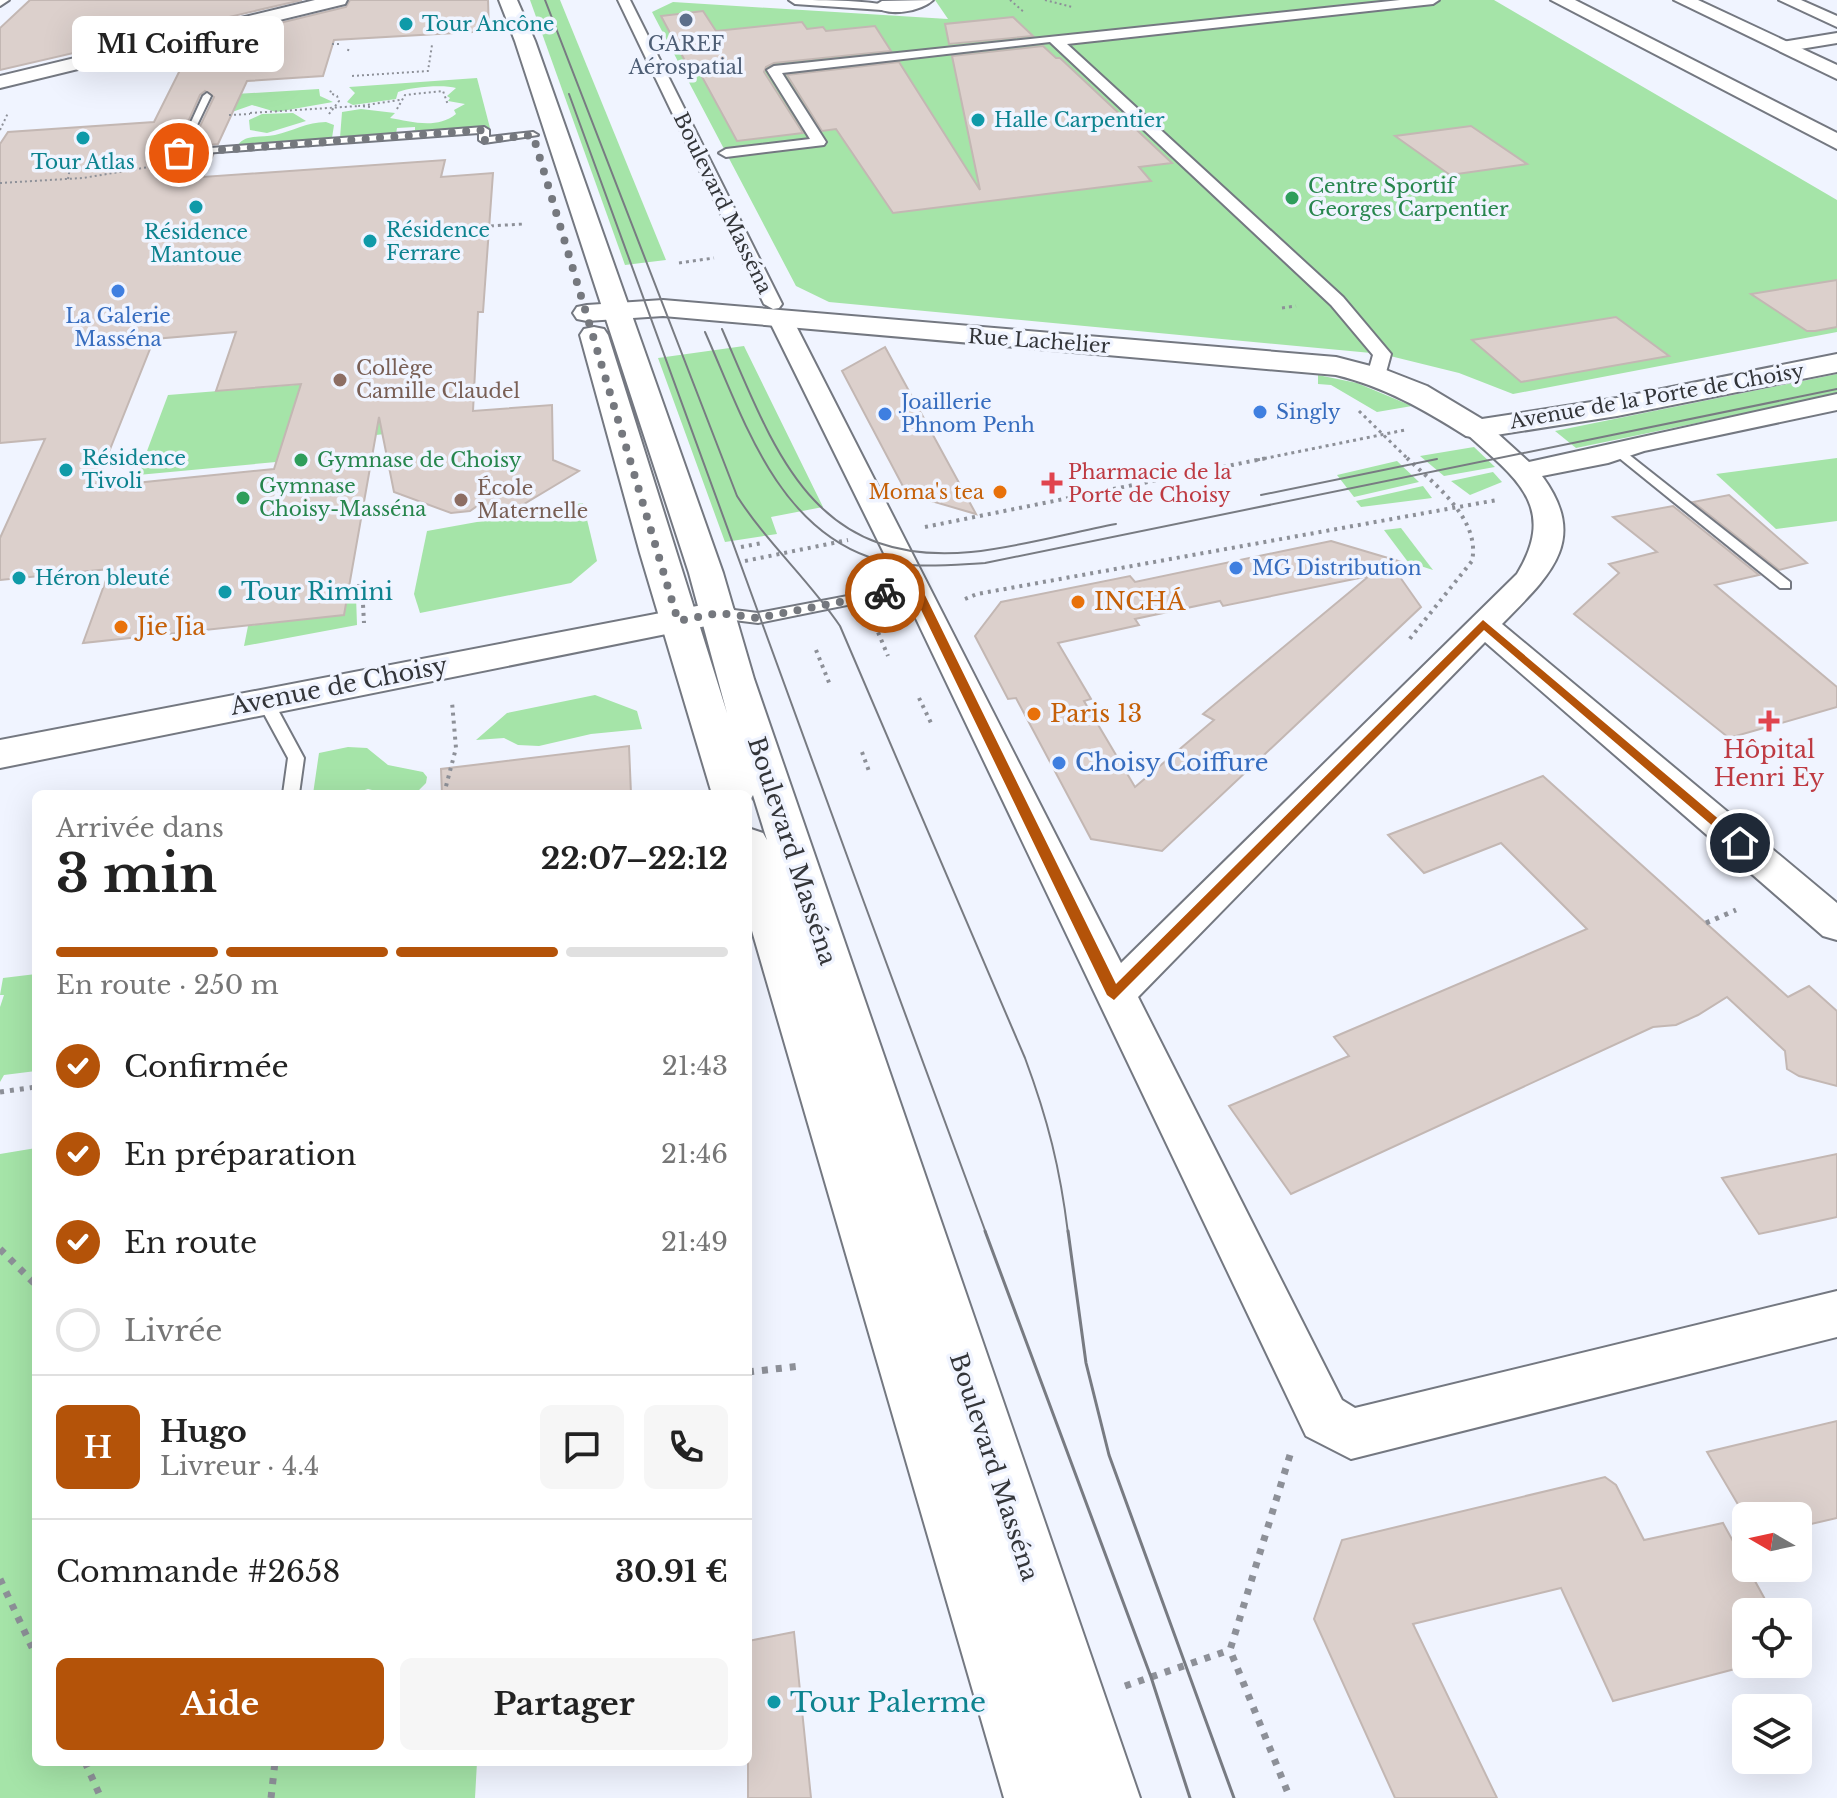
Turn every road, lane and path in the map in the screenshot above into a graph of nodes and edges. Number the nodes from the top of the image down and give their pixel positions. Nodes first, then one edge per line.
1 (338, 0) edge
2 (481, 0) edge
3 (508, 0) edge
4 (624, 0) edge
5 (795, 0) edge
6 (925, 0) edge
7 (1433, 0) edge
8 (1560, 0) edge
9 (1683, 0) edge
10 (1787, 0) edge
11 (882, 6) joint
12 (1837, 22) edge
13 (1837, 38) edge
14 (1056, 41) junction
15 (332, 44) dead end
16 (342, 44) dead end
17 (432, 45) dead end
18 (1782, 47) junction
19 (1837, 73) edge
20 (352, 76) dead end
21 (0, 82) edge
22 (207, 96) dead end
23 (400, 100) dead end
24 (359, 106) junction
25 (384, 109) dead end
26 (250, 113) dead end
27 (533, 135) junction
28 (1837, 142) edge
29 (179, 153) junction
30 (726, 153) dead end
31 (72, 156) dead end
32 (83, 178) junction
33 (68, 179) junction
34 (0, 183) edge
35 (78, 185) dead end
36 (524, 224) dead end
37 (560, 225) dead end
38 (421, 230) dead end
39 (724, 257) dead end
40 (679, 263) dead end
41 (594, 304) junction
42 (776, 311) junction
43 (1837, 363) edge
44 (1376, 376) junction
45 (1837, 402) edge
46 (1477, 429) junction
47 (1618, 450) junction
48 (1525, 471) junction
49 (1457, 507) junction
50 (888, 533) junction
51 (762, 543) dead end
52 (741, 547) dead end
53 (740, 562) dead end
54 (1785, 585) dead end
55 (349, 586) dead end
56 (923, 601) junction
57 (698, 617) junction
58 (364, 623) dead end
59 (1483, 624) junction
60 (875, 625) dead end
61 (816, 650) dead end
62 (1400, 651) dead end
63 (888, 656) dead end
64 (830, 685) dead end
65 (919, 698) dead end
66 (265, 701) junction
67 (456, 724) dead end
68 (932, 725) dead end
69 (862, 752) dead end
70 (0, 754) edge
71 (870, 774) dead end
72 (292, 790) edge
73 (444, 790) edge
74 (732, 790) edge
75 (752, 857) edge
76 (1736, 910) dead end
77 (1706, 923) dead end
78 (1837, 925) edge
79 (1114, 995) junction
80 (32, 1088) edge
81 (0, 1092) edge
82 (0, 1249) edge
83 (32, 1281) edge
84 (1837, 1314) edge
85 (801, 1366) dead end
86 (752, 1372) edge
87 (1310, 1393) junction
88 (0, 1579) edge
89 (32, 1647) edge
90 (1230, 1650) junction
91 (1072, 1704) junction
92 (87, 1766) edge
93 (275, 1766) edge
94 (101, 1798) edge
95 (271, 1798) edge
96 (1039, 1798) edge
97 (1105, 1798) edge
98 (1290, 1798) edge

1 - 21 main road
2 - 27 main road
3 - 41 main road, Boulevard Masséna
4 - 42 street, Boulevard Masséna
5 - 11 street
6 - 11 street
7 - 14 street
8 - 28 main road
9 - 18 main road
10 - 12 street
13 - 18 street
14 - 30 street
14 - 44 street
15 - 16 path
17 - 20 path
18 - 19 main road
22 - 29 lane
23 - 24 path
24 - 25 path
24 - 26 path
27 - 29 lane
27 - 37 main road
29 - 32 path
31 - 33 path
32 - 33 path
32 - 35 path
33 - 34 path
36 - 38 path
39 - 40 path
41 - 42 main road, Rue Lachelier
41 - 57 main road, Boulevard Masséna
42 - 44 main road, Rue Lachelier
42 - 50 street, Boulevard Masséna
43 - 46 main road, Avenue de la Porte de Choisy
44 - 46 main road, Rue Lachelier
45 - 47 street, Avenue de la Porte de Choisy
46 - 48 street
47 - 48 street, Avenue de la Porte de Choisy
47 - 54 lane
48 - 59 street
49 - 50 path
49 - 56 path
49 - 62 path
50 - 53 path
50 - 56 street, Boulevard Masséna
51 - 52 path
55 - 58 path
56 - 57 lane
56 - 79 street, Boulevard Masséna
57 - 66 main road, Avenue de Choisy
57 - 74 main road, Boulevard Masséna
57 - 91 main road, Boulevard Masséna
59 - 78 street
59 - 79 street
60 - 63 path
61 - 64 path
65 - 68 path
66 - 70 main road, Avenue de Choisy
66 - 72 lane
67 - 73 path
69 - 71 path
75 - 96 main road, Boulevard Masséna
76 - 77 path
79 - 87 street, Boulevard Masséna
80 - 81 path
82 - 83 path
84 - 87 street, Boulevard Masséna
85 - 86 path
87 - 90 path
88 - 89 path
90 - 91 path
90 - 98 path
91 - 97 main road, Boulevard Masséna
92 - 94 path
93 - 95 path

